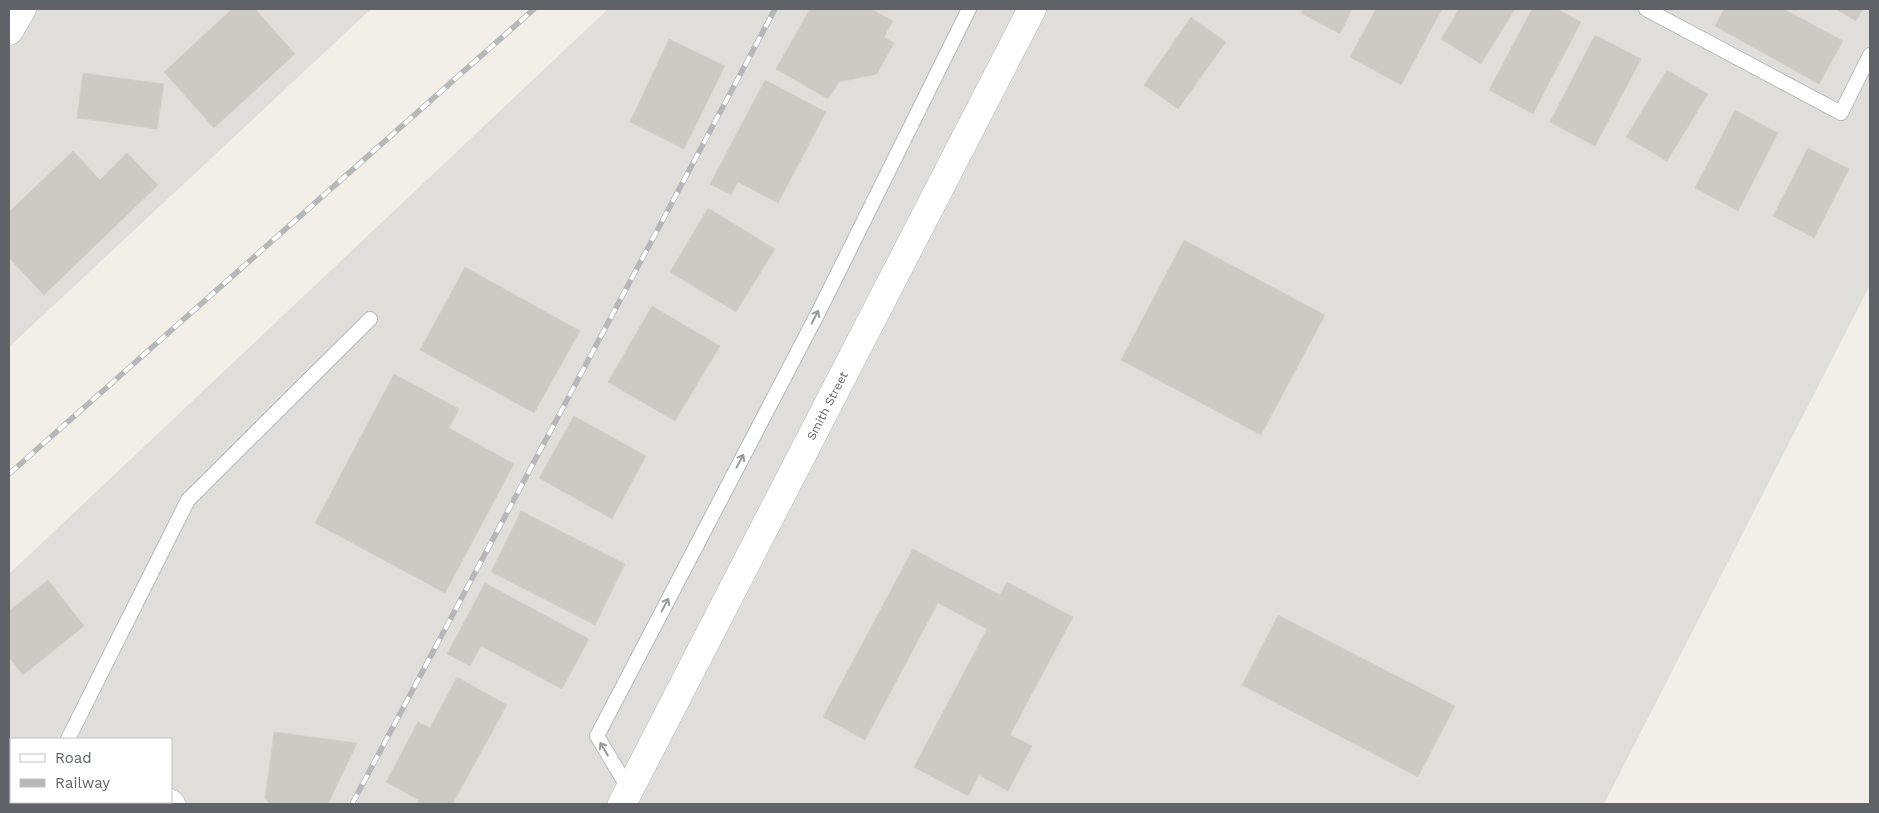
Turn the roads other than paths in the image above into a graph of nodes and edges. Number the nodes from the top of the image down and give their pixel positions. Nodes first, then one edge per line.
1 (22, 9) edge
2 (969, 9) edge
3 (1032, 9) edge
4 (1646, 9) edge
5 (9, 31) edge
6 (1870, 55) edge
7 (370, 319) dead end
8 (69, 738) edge
9 (626, 798) edge

1 - 5 street
9 -> 2 lane
3 - 9 street, Smith Street
4 - 6 lane
7 - 8 lane

